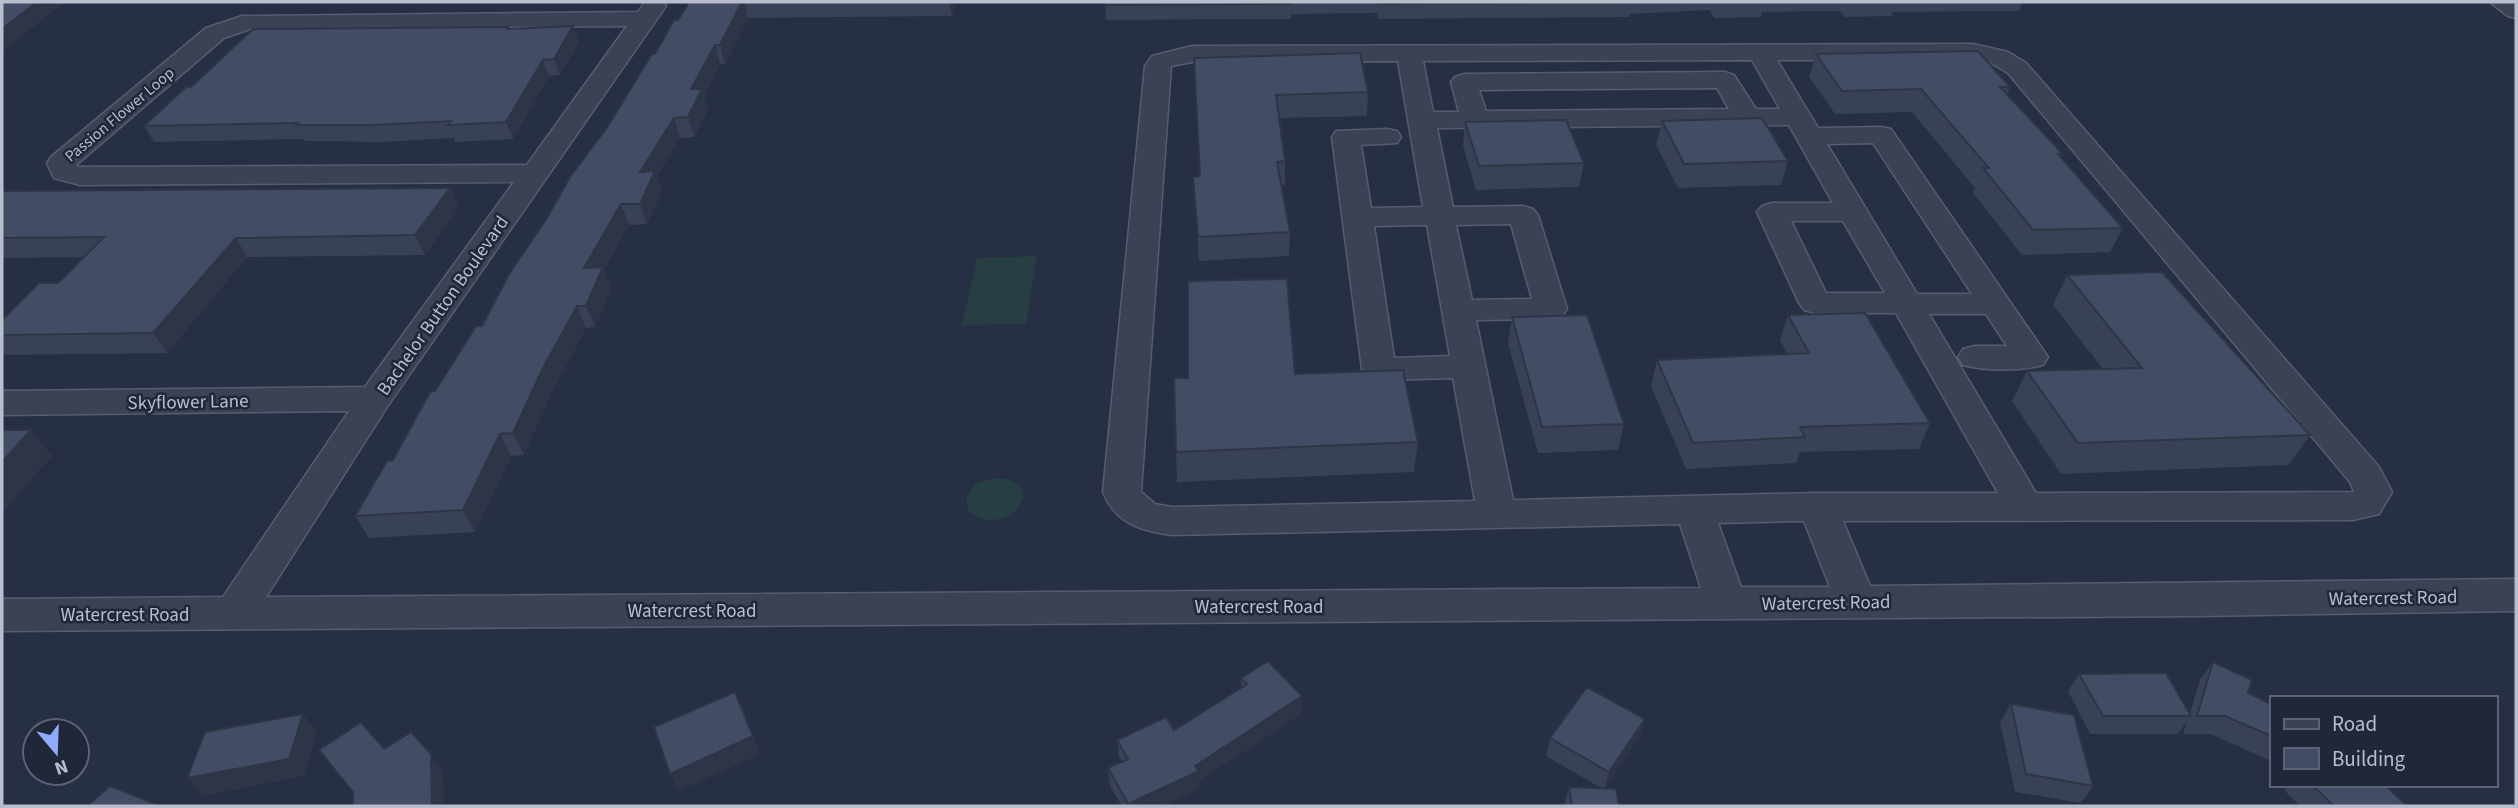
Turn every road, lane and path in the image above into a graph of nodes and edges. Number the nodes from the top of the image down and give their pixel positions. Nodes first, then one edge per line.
1 (2502, 2) edge
2 (651, 10) edge
3 (2516, 11) edge
4 (1760, 52) junction
5 (1409, 54) junction
6 (1747, 117) junction
7 (1422, 120) junction
8 (1475, 120) junction
9 (1803, 126) junction
10 (1387, 137) dead end
11 (535, 173) junction
12 (1853, 212) junction
13 (1440, 216) junction
14 (1357, 217) junction
15 (1906, 304) junction
16 (1995, 304) junction
17 (1458, 310) junction
18 (1975, 357) dead end
19 (1469, 367) junction
20 (375, 399) junction
21 (2, 403) edge
22 (1818, 507) junction
23 (2025, 507) junction
24 (1694, 509) junction
25 (1496, 512) junction
26 (2516, 595) edge
27 (1856, 602) junction
28 (1726, 603) junction
29 (234, 614) junction
30 (2, 615) edge

1 - 3 street
2 - 11 street, Bachelor Button Boulevard
2 - 11 street, Passion Flower Loop
4 - 5 street
4 - 9 street
4 - 23 street
5 - 7 street
5 - 25 street
6 - 8 street
6 - 8 street
6 - 9 street
7 - 8 street
7 - 13 street
9 - 12 street
9 - 16 street
10 - 14 street
11 - 20 street, Bachelor Button Boulevard
12 - 15 street
12 - 15 street
13 - 14 street
13 - 17 street
13 - 17 street
14 - 19 street
15 - 16 street
15 - 23 street
16 - 18 street
17 - 19 street
19 - 25 street
20 - 21 street, Skyflower Lane
20 - 29 street, Bachelor Button Boulevard
22 - 23 street
22 - 24 street
22 - 27 street
24 - 25 street
24 - 28 street
26 - 27 street, Watercrest Road
27 - 28 street, Watercrest Road
28 - 29 street, Watercrest Road
29 - 30 street, Watercrest Road

